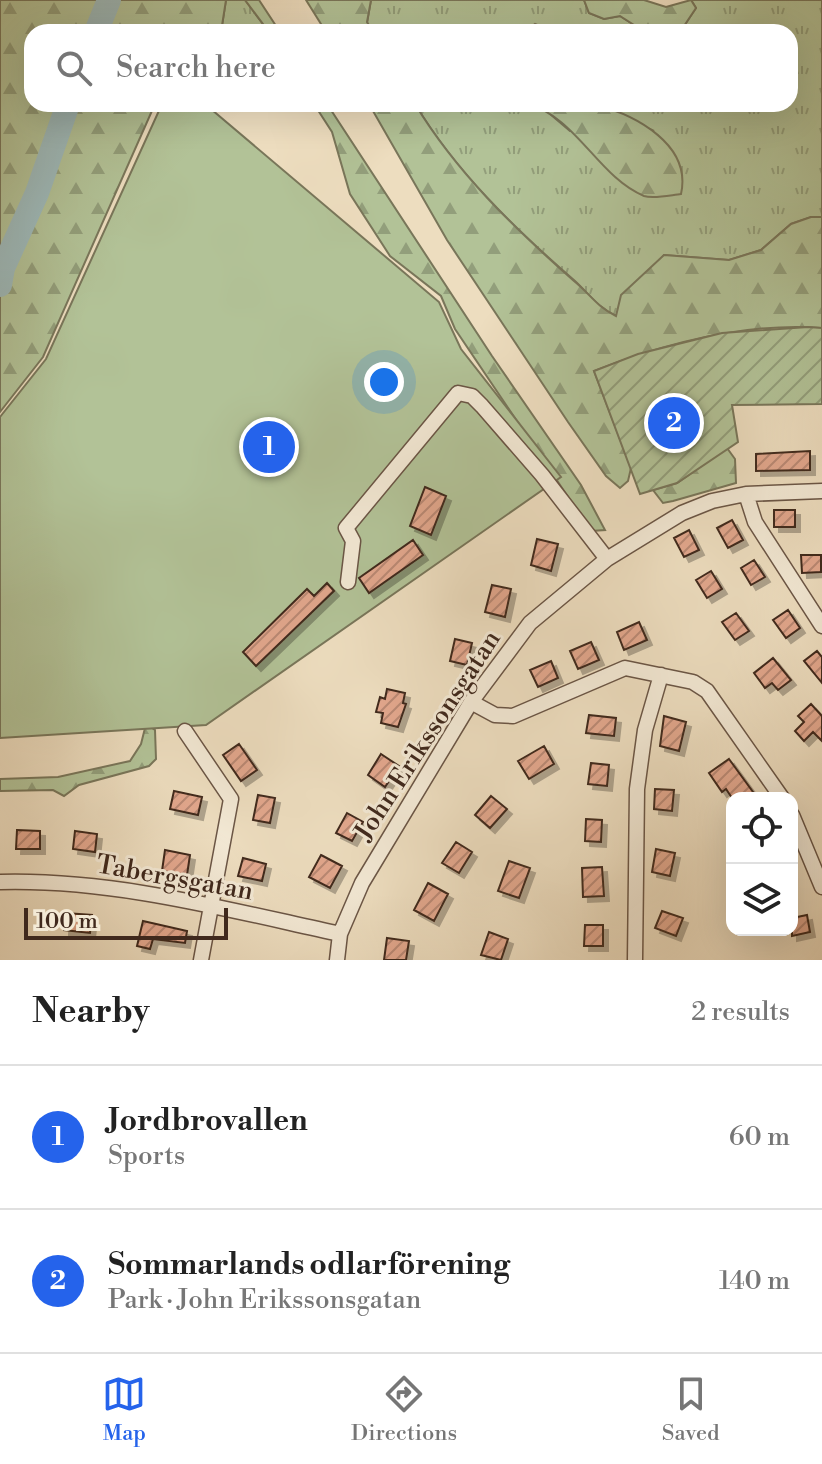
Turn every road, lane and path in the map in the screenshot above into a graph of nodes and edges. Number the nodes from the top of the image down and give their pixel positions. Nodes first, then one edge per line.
1 (822, 491) edge
2 (746, 494) junction
3 (607, 559) junction
4 (348, 582) dead end
5 (822, 626) edge
6 (661, 675) junction
7 (471, 702) junction
8 (185, 731) dead end
9 (778, 792) edge
10 (798, 829) edge
11 (0, 882) edge
12 (822, 887) edge
13 (212, 906) junction
14 (340, 934) junction
15 (201, 960) edge
16 (337, 960) edge
17 (635, 960) edge

1 - 2 street, John Erikssonsgatan
2 - 3 street, John Erikssonsgatan
2 - 5 street
3 - 4 street
3 - 7 street, John Erikssonsgatan
6 - 7 street
6 - 9 street
6 - 17 street
7 - 14 street, John Erikssonsgatan
8 - 13 street
10 - 12 street
11 - 13 street, Tabergsgatan
13 - 14 street, Tabergsgatan
13 - 15 street
14 - 16 street, John Erikssonsgatan

